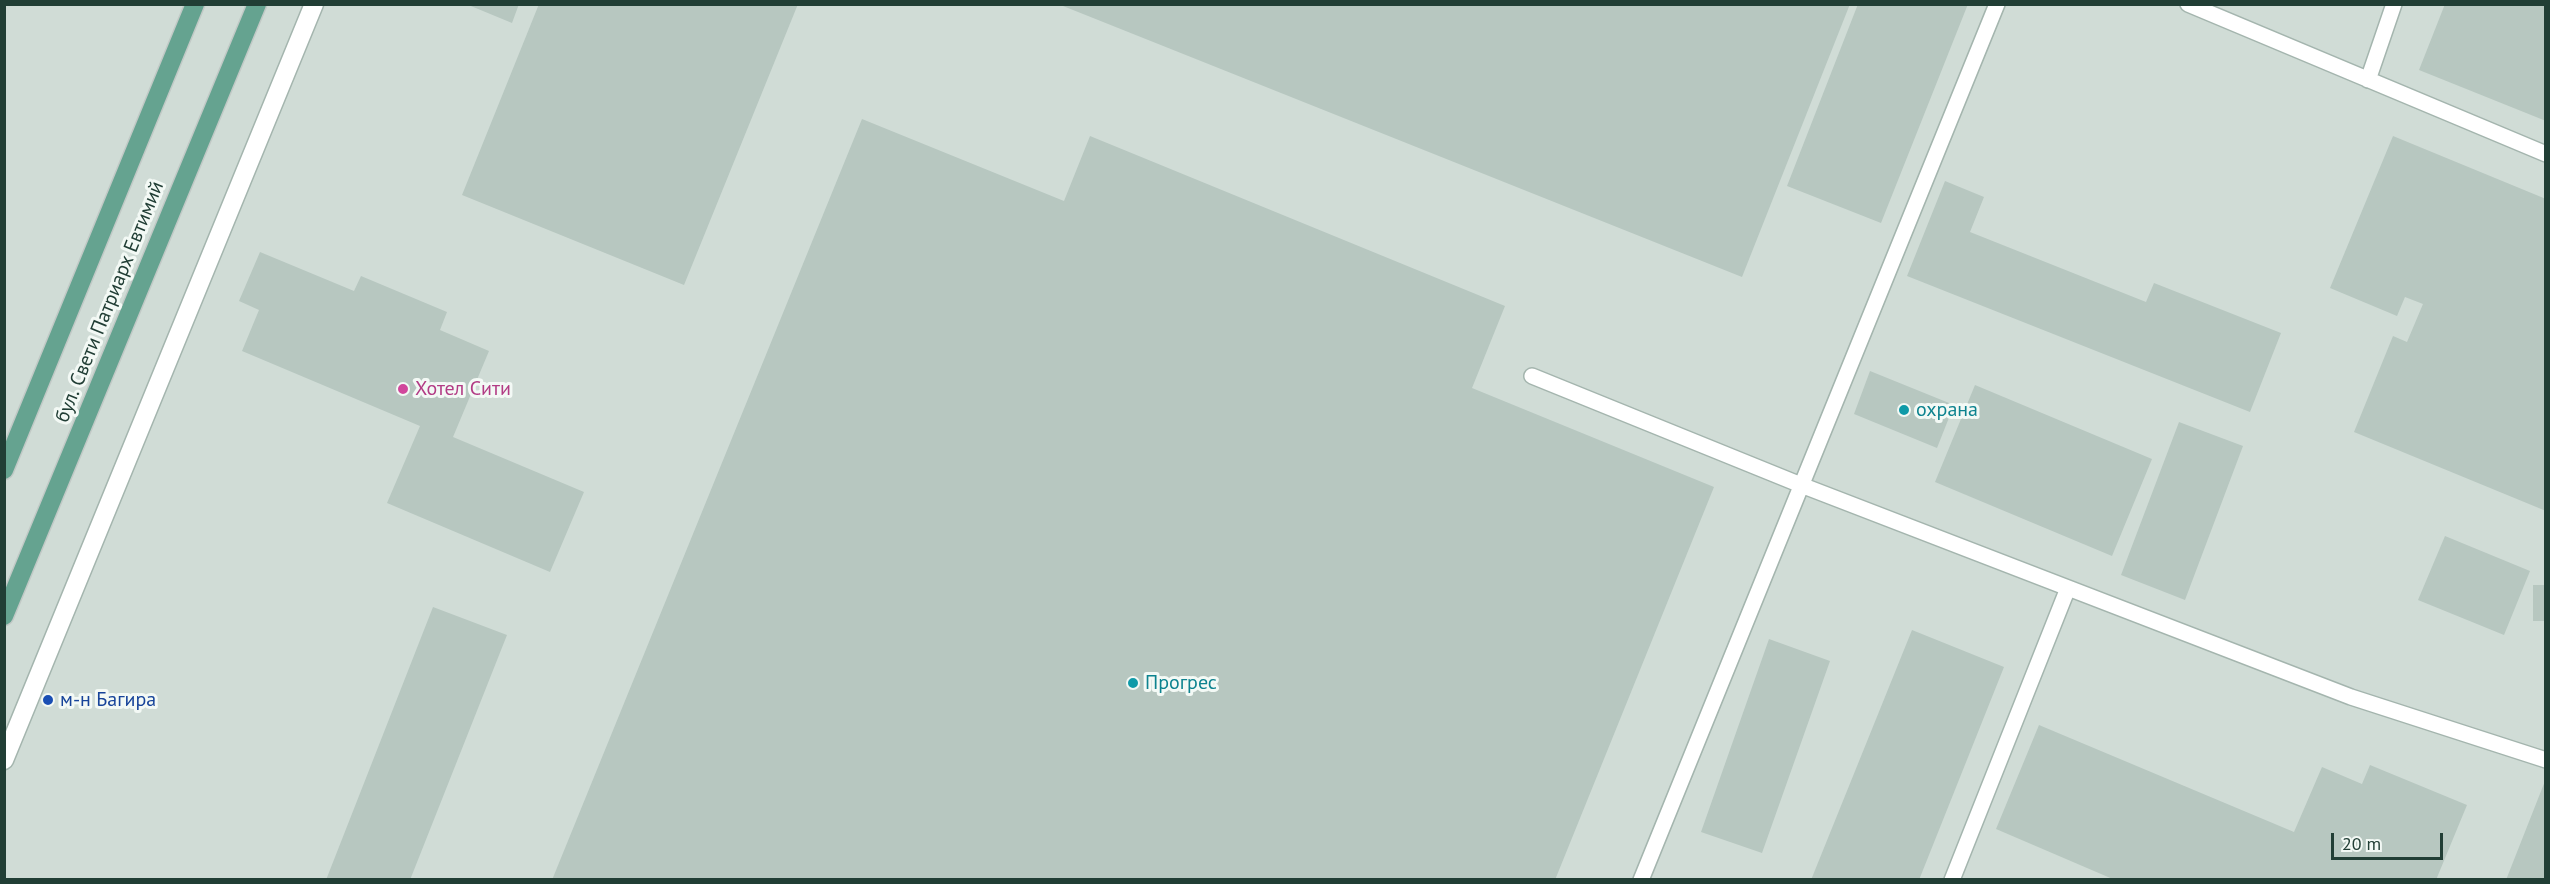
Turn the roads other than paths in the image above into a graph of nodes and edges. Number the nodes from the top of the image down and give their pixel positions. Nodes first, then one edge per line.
1 (195, 4) edge
2 (256, 4) edge
3 (314, 4) edge
4 (1996, 4) edge
5 (2188, 4) edge
6 (2394, 4) edge
7 (2368, 80) junction
8 (2546, 154) edge
9 (1532, 376) dead end
10 (4, 470) edge
11 (1801, 485) junction
12 (2068, 588) junction
13 (4, 616) edge
14 (4, 760) edge
15 (2546, 760) edge
16 (1641, 879) edge
17 (1952, 879) edge

1 - 10 main road, бул. Свети Патриарх Евтимий
2 - 13 main road, бул. Свети Патриарх Евтимий
3 - 14 street
4 - 11 lane
5 - 7 lane
6 - 7 lane
7 - 8 lane
9 - 11 lane
11 - 12 lane
11 - 16 lane
12 - 15 lane
12 - 17 lane

